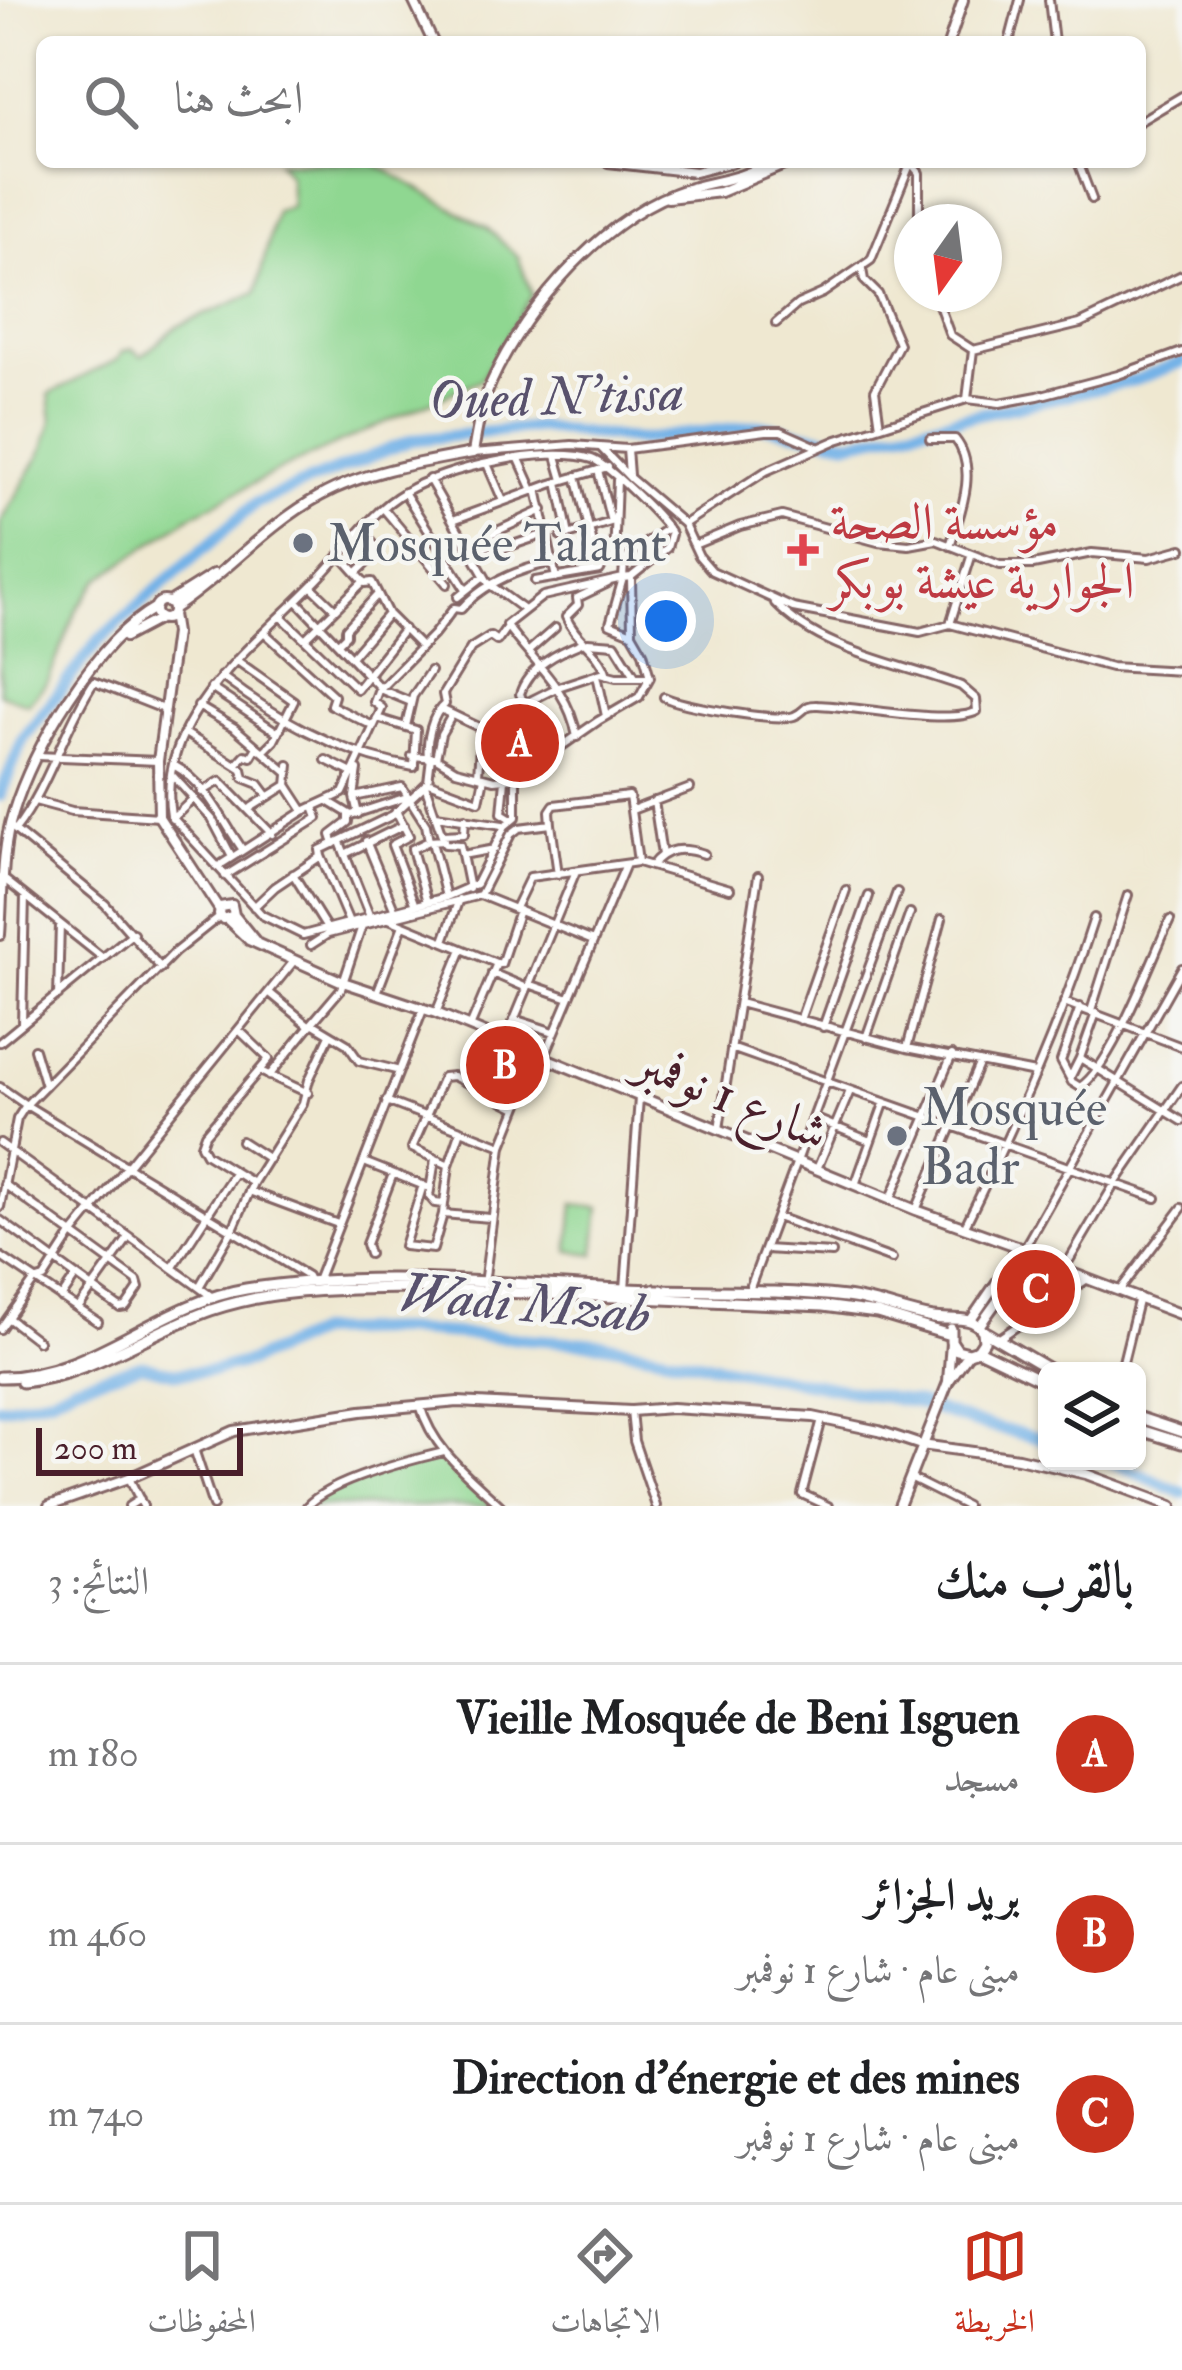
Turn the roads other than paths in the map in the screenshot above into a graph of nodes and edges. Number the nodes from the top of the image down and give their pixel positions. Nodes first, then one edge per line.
1 (412, 0) edge
2 (963, 0) edge
3 (1019, 0) edge
4 (1049, 0) edge
5 (430, 36) edge
6 (952, 36) edge
7 (1010, 36) edge
8 (1053, 36) edge
9 (1182, 96) edge
10 (1146, 117) edge
11 (660, 168) edge
12 (710, 168) edge
13 (759, 168) edge
14 (777, 168) edge
15 (909, 168) edge
16 (915, 168) edge
17 (1080, 168) edge
18 (666, 197) junction
19 (1091, 199) dead end
20 (919, 204) edge
21 (862, 268) junction
22 (1182, 275) edge
23 (942, 312) edge
24 (776, 323) dead end
25 (973, 350) junction
26 (1182, 352) edge
27 (968, 399) junction
28 (880, 426) junction
29 (929, 440) dead end
30 (817, 447) junction
31 (601, 448) junction
32 (626, 448) junction
33 (473, 453) junction
34 (556, 456) junction
35 (519, 459) junction
36 (488, 465) junction
37 (609, 467) junction
38 (598, 470) junction
39 (577, 476) junction
40 (616, 477) junction
41 (630, 478) junction
42 (429, 479) junction
43 (561, 481) junction
44 (535, 490) junction
45 (404, 492) junction
46 (503, 502) junction
47 (383, 508) junction
48 (545, 509) junction
49 (453, 520) junction
50 (684, 524) junction
51 (668, 527) junction
52 (590, 528) junction
53 (362, 530) junction
54 (545, 534) junction
55 (492, 544) junction
56 (694, 545) junction
57 (950, 546) junction
58 (1182, 549) edge
59 (471, 554) junction
60 (341, 556) junction
61 (971, 556) junction
62 (610, 561) junction
63 (553, 564) junction
64 (358, 572) junction
65 (484, 576) junction
66 (556, 578) junction
67 (627, 578) junction
68 (611, 580) junction
69 (364, 581) junction
70 (535, 581) dead end
71 (447, 584) dead end
72 (490, 584) junction
73 (312, 586) junction
74 (466, 590) junction
75 (378, 594) junction
76 (458, 597) dead end
77 (772, 600) junction
78 (297, 601) junction
79 (335, 609) junction
80 (523, 609) junction
81 (167, 613) junction
82 (388, 614) junction
83 (282, 617) junction
84 (320, 624) junction
85 (950, 624) junction
86 (506, 628) junction
87 (555, 628) dead end
88 (404, 629) junction
89 (265, 633) junction
90 (632, 633) junction
91 (305, 639) junction
92 (585, 642) junction
93 (113, 643) junction
94 (338, 644) junction
95 (420, 646) junction
96 (530, 650) junction
97 (351, 657) junction
98 (236, 660) junction
99 (543, 666) junction
100 (430, 671) dead end
101 (1182, 671) edge
102 (368, 675) junction
103 (597, 675) junction
104 (607, 675) junction
105 (220, 676) junction
106 (635, 676) junction
107 (650, 677) junction
108 (90, 680) junction
109 (558, 687) junction
110 (211, 688) junction
111 (380, 688) junction
112 (664, 697) dead end
113 (411, 702) junction
114 (199, 706) junction
115 (525, 706) junction
116 (164, 709) junction
117 (441, 709) junction
118 (452, 715) junction
119 (606, 716) junction
120 (282, 721) junction
121 (375, 722) junction
122 (406, 726) junction
123 (277, 732) junction
124 (185, 734) junction
125 (495, 735) junction
126 (577, 736) junction
127 (261, 749) junction
128 (37, 756) junction
129 (362, 756) junction
130 (412, 756) junction
131 (55, 758) junction
132 (432, 758) junction
133 (326, 760) dead end
134 (158, 761) junction
135 (236, 765) junction
136 (174, 771) junction
137 (356, 771) junction
138 (480, 776) junction
139 (516, 778) junction
140 (505, 780) junction
141 (426, 784) junction
142 (287, 785) junction
143 (690, 788) dead end
144 (202, 792) junction
145 (268, 796) junction
146 (354, 797) junction
147 (194, 798) junction
148 (408, 799) junction
149 (35, 801) junction
150 (328, 801) junction
151 (654, 802) junction
152 (314, 806) junction
153 (251, 808) junction
154 (304, 811) junction
155 (397, 811) junction
156 (632, 811) junction
157 (358, 814) junction
158 (348, 815) junction
159 (436, 815) junction
160 (171, 816) junction
161 (465, 818) junction
162 (161, 822) junction
163 (507, 822) junction
164 (551, 824) junction
165 (404, 825) junction
166 (12, 828) junction
167 (272, 835) junction
168 (443, 838) junction
169 (366, 841) junction
170 (430, 841) junction
171 (337, 843) junction
172 (494, 849) junction
173 (243, 850) junction
174 (345, 854) junction
175 (704, 854) dead end
176 (462, 855) junction
177 (662, 855) junction
178 (321, 856) junction
179 (232, 857) junction
180 (638, 862) junction
181 (626, 864) junction
182 (651, 866) junction
183 (217, 867) junction
184 (576, 871) junction
185 (293, 874) junction
186 (558, 874) junction
187 (225, 876) junction
188 (758, 876) dead end
189 (4, 879) junction
190 (469, 889) junction
191 (730, 889) dead end
192 (846, 890) dead end
193 (897, 892) dead end
194 (480, 895) junction
195 (1128, 895) dead end
196 (25, 896) junction
197 (869, 896) dead end
198 (446, 897) junction
199 (459, 899) junction
200 (427, 902) junction
201 (415, 905) junction
202 (254, 907) junction
203 (517, 909) junction
204 (225, 913) junction
205 (910, 914) dead end
206 (392, 915) junction
207 (371, 918) junction
208 (942, 919) dead end
209 (1094, 919) dead end
210 (1170, 920) dead end
211 (349, 922) junction
212 (59, 924) junction
213 (553, 924) junction
214 (403, 925) junction
215 (362, 926) junction
216 (326, 927) junction
217 (133, 932) junction
218 (0, 935) edge
219 (443, 941) junction
220 (593, 941) junction
221 (311, 945) dead end
222 (462, 949) junction
223 (103, 958) junction
224 (294, 961) junction
225 (497, 964) junction
226 (161, 968) junction
227 (1182, 968) edge
228 (492, 973) junction
229 (343, 982) junction
230 (528, 986) junction
231 (270, 993) junction
232 (377, 993) junction
233 (58, 996) junction
234 (569, 998) junction
235 (1064, 1002) junction
236 (739, 1003) junction
237 (1080, 1007) junction
238 (423, 1010) junction
239 (1094, 1012) junction
240 (436, 1013) junction
241 (514, 1018) junction
242 (800, 1020) junction
243 (1122, 1022) junction
244 (22, 1024) junction
245 (311, 1024) junction
246 (823, 1027) junction
247 (470, 1028) junction
248 (239, 1030) junction
249 (554, 1032) junction
250 (1147, 1032) junction
251 (847, 1033) junction
252 (329, 1037) junction
253 (866, 1038) junction
254 (0, 1042) edge
255 (505, 1042) junction
256 (1182, 1047) edge
257 (731, 1048) junction
258 (907, 1048) junction
259 (34, 1049) dead end
260 (952, 1055) junction
261 (541, 1057) junction
262 (1080, 1058) junction
263 (980, 1062) junction
264 (1099, 1068) junction
265 (397, 1070) junction
266 (260, 1071) junction
267 (1035, 1073) junction
268 (268, 1076) junction
269 (1070, 1078) junction
270 (1119, 1079) junction
271 (828, 1083) junction
272 (45, 1086) junction
273 (1182, 1086) edge
274 (0, 1087) edge
275 (850, 1091) junction
276 (308, 1093) junction
277 (639, 1098) junction
278 (386, 1101) junction
279 (884, 1104) junction
280 (26, 1105) junction
281 (515, 1107) junction
282 (1167, 1109) junction
283 (425, 1114) junction
284 (922, 1117) junction
285 (814, 1118) junction
286 (1182, 1121) edge
287 (954, 1126) junction
288 (835, 1128) junction
289 (719, 1129) junction
290 (461, 1130) junction
291 (241, 1141) dead end
292 (870, 1141) junction
293 (0, 1143) edge
294 (502, 1146) junction
295 (1005, 1146) junction
296 (10, 1150) junction
297 (268, 1159) junction
298 (435, 1160) junction
299 (364, 1162) junction
300 (798, 1162) junction
301 (128, 1165) junction
302 (449, 1165) junction
303 (817, 1169) junction
304 (1070, 1169) junction
305 (235, 1172) junction
306 (393, 1174) junction
307 (4, 1184) junction
308 (854, 1185) junction
309 (1114, 1185) junction
310 (251, 1187) junction
311 (427, 1187) junction
312 (891, 1198) junction
313 (1156, 1198) dead end
314 (0, 1207) edge
315 (1182, 1208) edge
316 (444, 1209) junction
317 (93, 1210) junction
318 (916, 1210) junction
319 (208, 1214) junction
320 (777, 1217) junction
321 (490, 1218) junction
322 (0, 1220) edge
323 (338, 1224) junction
324 (964, 1228) junction
325 (233, 1229) junction
326 (71, 1236) junction
327 (130, 1236) junction
328 (1020, 1248) junction
329 (765, 1249) junction
330 (832, 1253) dead end
331 (369, 1254) dead end
332 (0, 1256) edge
333 (54, 1259) junction
334 (892, 1259) dead end
335 (1035, 1259) junction
336 (1011, 1260) junction
337 (111, 1263) junction
338 (173, 1268) junction
339 (1023, 1268) junction
340 (1064, 1269) junction
341 (77, 1276) junction
342 (1089, 1278) junction
343 (34, 1281) junction
344 (312, 1285) junction
345 (91, 1286) junction
346 (483, 1286) junction
347 (199, 1287) junction
348 (625, 1289) junction
349 (1120, 1289) junction
350 (748, 1293) junction
351 (213, 1297) junction
352 (1139, 1297) junction
353 (61, 1298) junction
354 (79, 1306) junction
355 (1182, 1315) edge
356 (8, 1318) junction
357 (98, 1322) dead end
358 (975, 1324) junction
359 (0, 1329) edge
360 (950, 1338) junction
361 (998, 1339) junction
362 (38, 1342) dead end
363 (974, 1352) junction
364 (1123, 1362) edge
365 (1038, 1363) edge
366 (0, 1379) edge
367 (1038, 1379) edge
368 (947, 1384) junction
369 (420, 1405) junction
370 (631, 1411) junction
371 (822, 1419) junction
372 (1146, 1420) edge
373 (1146, 1432) edge
374 (1182, 1432) edge
375 (922, 1443) junction
376 (1182, 1443) edge
377 (194, 1449) junction
378 (444, 1452) junction
379 (909, 1477) junction
380 (129, 1478) junction
381 (141, 1502) edge
382 (60, 1504) edge
383 (127, 1505) edge
384 (49, 1506) edge
385 (213, 1506) edge
386 (307, 1506) edge
387 (500, 1506) edge
388 (656, 1506) edge
389 (828, 1506) edge
390 (899, 1506) edge
391 (966, 1506) edge
392 (1172, 1506) edge

1 - 5 main road
2 - 6 main road
3 - 7 street
4 - 8 street
9 - 10 street
11 - 12 main road
13 - 18 main road
14 - 18 main road
15 - 21 street
16 - 20 street
17 - 19 street
18 - 33 main road
21 - 24 street
21 - 28 street
22 - 25 street
23 - 25 street
25 - 27 street
26 - 27 street
27 - 28 street
28 - 30 street
29 - 57 street
30 - 32 street
30 - 50 street
31 - 32 street
31 - 33 street
31 - 41 street
32 - 41 street
33 - 81 main road
34 - 35 street
34 - 37 street
34 - 43 street
35 - 36 street
35 - 44 street
36 - 42 street
36 - 46 street
37 - 38 street
37 - 40 street
38 - 39 street
38 - 52 street
39 - 43 street
39 - 52 street
40 - 51 street
40 - 62 street
41 - 50 street
42 - 45 street
42 - 49 street
43 - 44 street
43 - 52 street
44 - 46 street
44 - 48 street
45 - 47 street
45 - 74 street
46 - 49 street
47 - 53 street
47 - 71 street
48 - 54 street
48 - 55 street
49 - 59 street
50 - 56 street
51 - 62 street
51 - 67 street
52 - 62 street
53 - 60 street
53 - 64 street
54 - 55 street
54 - 63 street
55 - 59 street
56 - 57 street
56 - 77 street
57 - 61 street
58 - 61 street
59 - 65 street
60 - 64 street
60 - 73 street
61 - 85 street
62 - 63 street
62 - 66 street
62 - 67 street
63 - 66 street
63 - 72 street
64 - 69 street
65 - 72 street
65 - 74 street
66 - 70 street
67 - 68 street
67 - 90 street
67 - 90 street
68 - 80 street
68 - 92 street
69 - 75 street
69 - 79 street
72 - 80 street
72 - 95 street
73 - 78 street
73 - 79 street
74 - 76 street
75 - 82 street
75 - 94 street
77 - 85 street
77 - 112 street
78 - 83 street
78 - 84 street
79 - 84 street
80 - 86 street
81 - 93 main road
81 - 93 main road
81 - 116 main road
82 - 88 street
82 - 97 street
83 - 89 street
83 - 91 street
84 - 91 street
84 - 94 street
85 - 101 street
86 - 96 street
86 - 117 street
87 - 96 street
88 - 95 street
88 - 102 street
89 - 98 street
89 - 121 street
90 - 107 street
91 - 102 street
92 - 99 street
92 - 104 street
92 - 106 street
93 - 108 main road
94 - 97 street
95 - 111 street
96 - 99 street
97 - 102 street
98 - 105 street
98 - 120 street
99 - 109 street
99 - 115 street
100 - 113 street
102 - 111 street
103 - 104 street
103 - 109 street
103 - 119 street
104 - 106 street
105 - 110 street
105 - 120 street
106 - 107 street
107 - 119 street
108 - 116 street
108 - 128 main road
108 - 131 street
109 - 115 street
109 - 126 street
110 - 114 street
110 - 123 street
111 - 113 street
111 - 121 street
113 - 122 street
114 - 124 street
114 - 127 street
115 - 125 street
116 - 134 main road
117 - 118 street
117 - 132 street
118 - 125 street
118 - 132 street
119 - 126 street
120 - 123 street
120 - 129 street
121 - 122 street
121 - 129 street
122 - 130 street
123 - 127 street
124 - 135 street
124 - 136 street
125 - 138 street
126 - 139 street
127 - 135 street
127 - 142 street
128 - 131 street
128 - 166 main road
129 - 130 street
129 - 137 street
130 - 132 street
131 - 134 street
131 - 149 street
132 - 138 street
132 - 141 street
133 - 137 street
134 - 162 main road
135 - 145 street
136 - 144 street
136 - 147 street
136 - 160 street
137 - 146 street
137 - 150 street
138 - 140 street
138 - 141 street
139 - 140 street
139 - 163 street
140 - 163 street
141 - 148 street
141 - 159 street
142 - 145 street
142 - 154 street
143 - 151 street
144 - 153 street
144 - 173 street
145 - 153 street
146 - 148 street
146 - 157 street
147 - 160 street
147 - 179 street
148 - 155 street
148 - 157 street
148 - 170 street
149 - 162 street
149 - 166 street
150 - 152 street
150 - 158 street
151 - 156 street
151 - 177 street
152 - 154 street
152 - 187 street
153 - 167 street
154 - 167 street
155 - 165 street
155 - 171 street
156 - 164 street
156 - 180 street
157 - 158 street
158 - 171 street
159 - 161 street
159 - 168 street
160 - 162 street
160 - 183 street
161 - 163 street
161 - 168 street
162 - 204 main road
163 - 172 street
164 - 186 street
164 - 194 street
165 - 169 street
165 - 201 street
166 - 189 main road
166 - 217 street
167 - 173 street
168 - 170 street
168 - 176 street
169 - 174 street
169 - 206 street
170 - 198 street
170 - 200 street
171 - 174 street
171 - 178 street
172 - 176 street
172 - 190 street
173 - 179 street
174 - 207 street
175 - 177 street
176 - 190 street
177 - 182 street
178 - 185 street
178 - 211 street
179 - 183 street
180 - 181 street
180 - 182 street
181 - 184 street
181 - 220 street
182 - 191 street
183 - 187 street
184 - 186 street
184 - 213 street
185 - 202 street
185 - 216 street
186 - 203 street
187 - 202 street
188 - 236 street
189 - 196 street
189 - 218 main road
190 - 198 street
192 - 242 street
193 - 251 street
194 - 199 street
194 - 203 street
195 - 239 street
196 - 212 street
196 - 244 street
197 - 246 street
198 - 200 street
199 - 206 street
199 - 219 street
200 - 201 street
201 - 206 street
202 - 216 street
203 - 213 street
203 - 225 street
204 - 224 main road, شارع 1 نوفمبر
204 - 226 street
205 - 253 street
206 - 207 street
206 - 214 street
206 - 215 street
207 - 211 street
208 - 258 street
209 - 235 street
210 - 243 street
211 - 216 street
212 - 223 street
212 - 233 street
213 - 220 street
213 - 230 street
214 - 219 street
214 - 232 street
215 - 221 street
215 - 229 street
217 - 223 street
217 - 226 street
219 - 222 street
220 - 234 street
222 - 225 street
222 - 240 street
223 - 233 street
224 - 229 main road, شارع 1 نوفمبر
224 - 231 street
225 - 228 street
226 - 272 street
227 - 250 street
228 - 230 street
228 - 247 street
229 - 232 main road, شارع 1 نوفمبر
229 - 245 street
230 - 234 street
230 - 241 street
231 - 245 street
231 - 248 street
232 - 238 main road, شارع 1 نوفمبر
233 - 244 street
234 - 249 street
235 - 237 street
235 - 267 street
236 - 242 street
236 - 257 street
237 - 239 street
237 - 269 street
238 - 240 main road, شارع 1 نوفمبر
238 - 265 street
239 - 243 street
239 - 262 street
240 - 247 main road, شارع 1 نوفمبر
241 - 249 street
241 - 255 street
242 - 246 street
243 - 250 street
243 - 264 street
244 - 254 street
245 - 252 street
245 - 268 street
246 - 251 street
247 - 255 main road, شارع 1 نوفمبر
248 - 266 street
248 - 301 street
249 - 261 street
250 - 256 street
250 - 270 street
251 - 253 street
251 - 271 street
252 - 265 street
252 - 276 street
253 - 258 street
255 - 261 main road, شارع 1 نوفمبر
257 - 271 street
257 - 289 street
258 - 260 street
259 - 272 street
260 - 263 street
260 - 284 street
261 - 277 main road, شارع 1 نوفمبر
261 - 281 street
262 - 264 street
262 - 269 street
263 - 267 street
263 - 287 street
264 - 269 street
264 - 270 street
265 - 278 street
266 - 268 street
266 - 305 street
267 - 295 street
268 - 276 street
270 - 282 street
270 - 304 street
271 - 275 street
271 - 285 street
272 - 280 street
273 - 282 street
274 - 280 street
275 - 279 street
275 - 288 street
276 - 297 street
277 - 289 main road, شارع 1 نوفمبر
277 - 348 street
278 - 283 street
278 - 299 street
279 - 284 street
279 - 292 street
280 - 296 street
280 - 301 street
281 - 283 street
281 - 294 street
282 - 286 street
282 - 309 street
283 - 290 street
283 - 298 street
284 - 287 street
284 - 312 street
285 - 288 street
285 - 300 street
287 - 295 street
287 - 318 street
288 - 292 street
288 - 303 street
289 - 300 main road, شارع 1 نوفمبر
290 - 294 street
290 - 302 street
291 - 297 street
292 - 308 street
293 - 296 street
294 - 321 street
295 - 304 street
295 - 324 street
296 - 307 street
296 - 317 street
297 - 310 street
298 - 302 street
298 - 311 street
299 - 306 street
299 - 323 street
300 - 303 main road, شارع 1 نوفمبر
300 - 320 street
301 - 317 street
301 - 319 street
302 - 316 street
303 - 308 main road, شارع 1 نوفمبر
304 - 309 street
304 - 328 street
305 - 310 street
305 - 319 street
306 - 311 street
306 - 331 street
307 - 314 street
307 - 326 street
308 - 312 main road, شارع 1 نوفمبر
309 - 313 street
309 - 340 street
310 - 323 street
310 - 325 street
311 - 316 street
311 - 316 street
312 - 318 main road, شارع 1 نوفمبر
315 - 349 street
316 - 321 street
317 - 326 street
317 - 327 street
318 - 324 main road, شارع 1 نوفمبر
319 - 325 street
319 - 338 street
320 - 329 street
320 - 334 street
321 - 346 street
322 - 333 street
323 - 344 street
324 - 328 main road, شارع 1 نوفمبر
325 - 344 street
325 - 347 street
326 - 333 street
326 - 337 street
327 - 337 street
327 - 338 street
328 - 335 main road, شارع 1 نوفمبر
328 - 336 main road
329 - 330 street
329 - 350 street
332 - 343 street
333 - 341 street
333 - 343 street
335 - 339 main road
335 - 340 main road, شارع 1 نوفمبر
336 - 339 main road
336 - 358 main road
337 - 345 street
337 - 345 street
338 - 347 street
339 - 358 main road
340 - 342 main road, شارع 1 نوفمبر
341 - 345 street
341 - 353 street
342 - 349 main road, شارع 1 نوفمبر
342 - 361 street
343 - 353 street
343 - 356 street
344 - 346 main road
344 - 351 main road
344 - 366 main road
345 - 354 street
346 - 348 main road
346 - 360 main road
347 - 351 street
348 - 350 main road
349 - 352 main road, شارع 1 نوفمبر
350 - 358 main road
351 - 366 main road
352 - 355 main road, شارع 1 نوفمبر
352 - 364 street
353 - 354 street
354 - 357 street
356 - 359 street
356 - 362 street
358 - 360 main road
358 - 361 main road
358 - 363 main road
360 - 363 main road
360 - 368 main road
361 - 365 main road
363 - 367 main road
363 - 368 main road
368 - 375 main road
369 - 370 main road
369 - 377 main road
369 - 378 street
370 - 371 main road
370 - 388 street
371 - 375 main road
371 - 389 street
372 - 374 main road
373 - 376 main road
375 - 379 main road
375 - 392 main road
377 - 380 main road
377 - 385 street
378 - 386 street
378 - 387 street
379 - 390 main road
379 - 391 street
380 - 381 street
380 - 382 main road
381 - 383 street
382 - 384 main road

